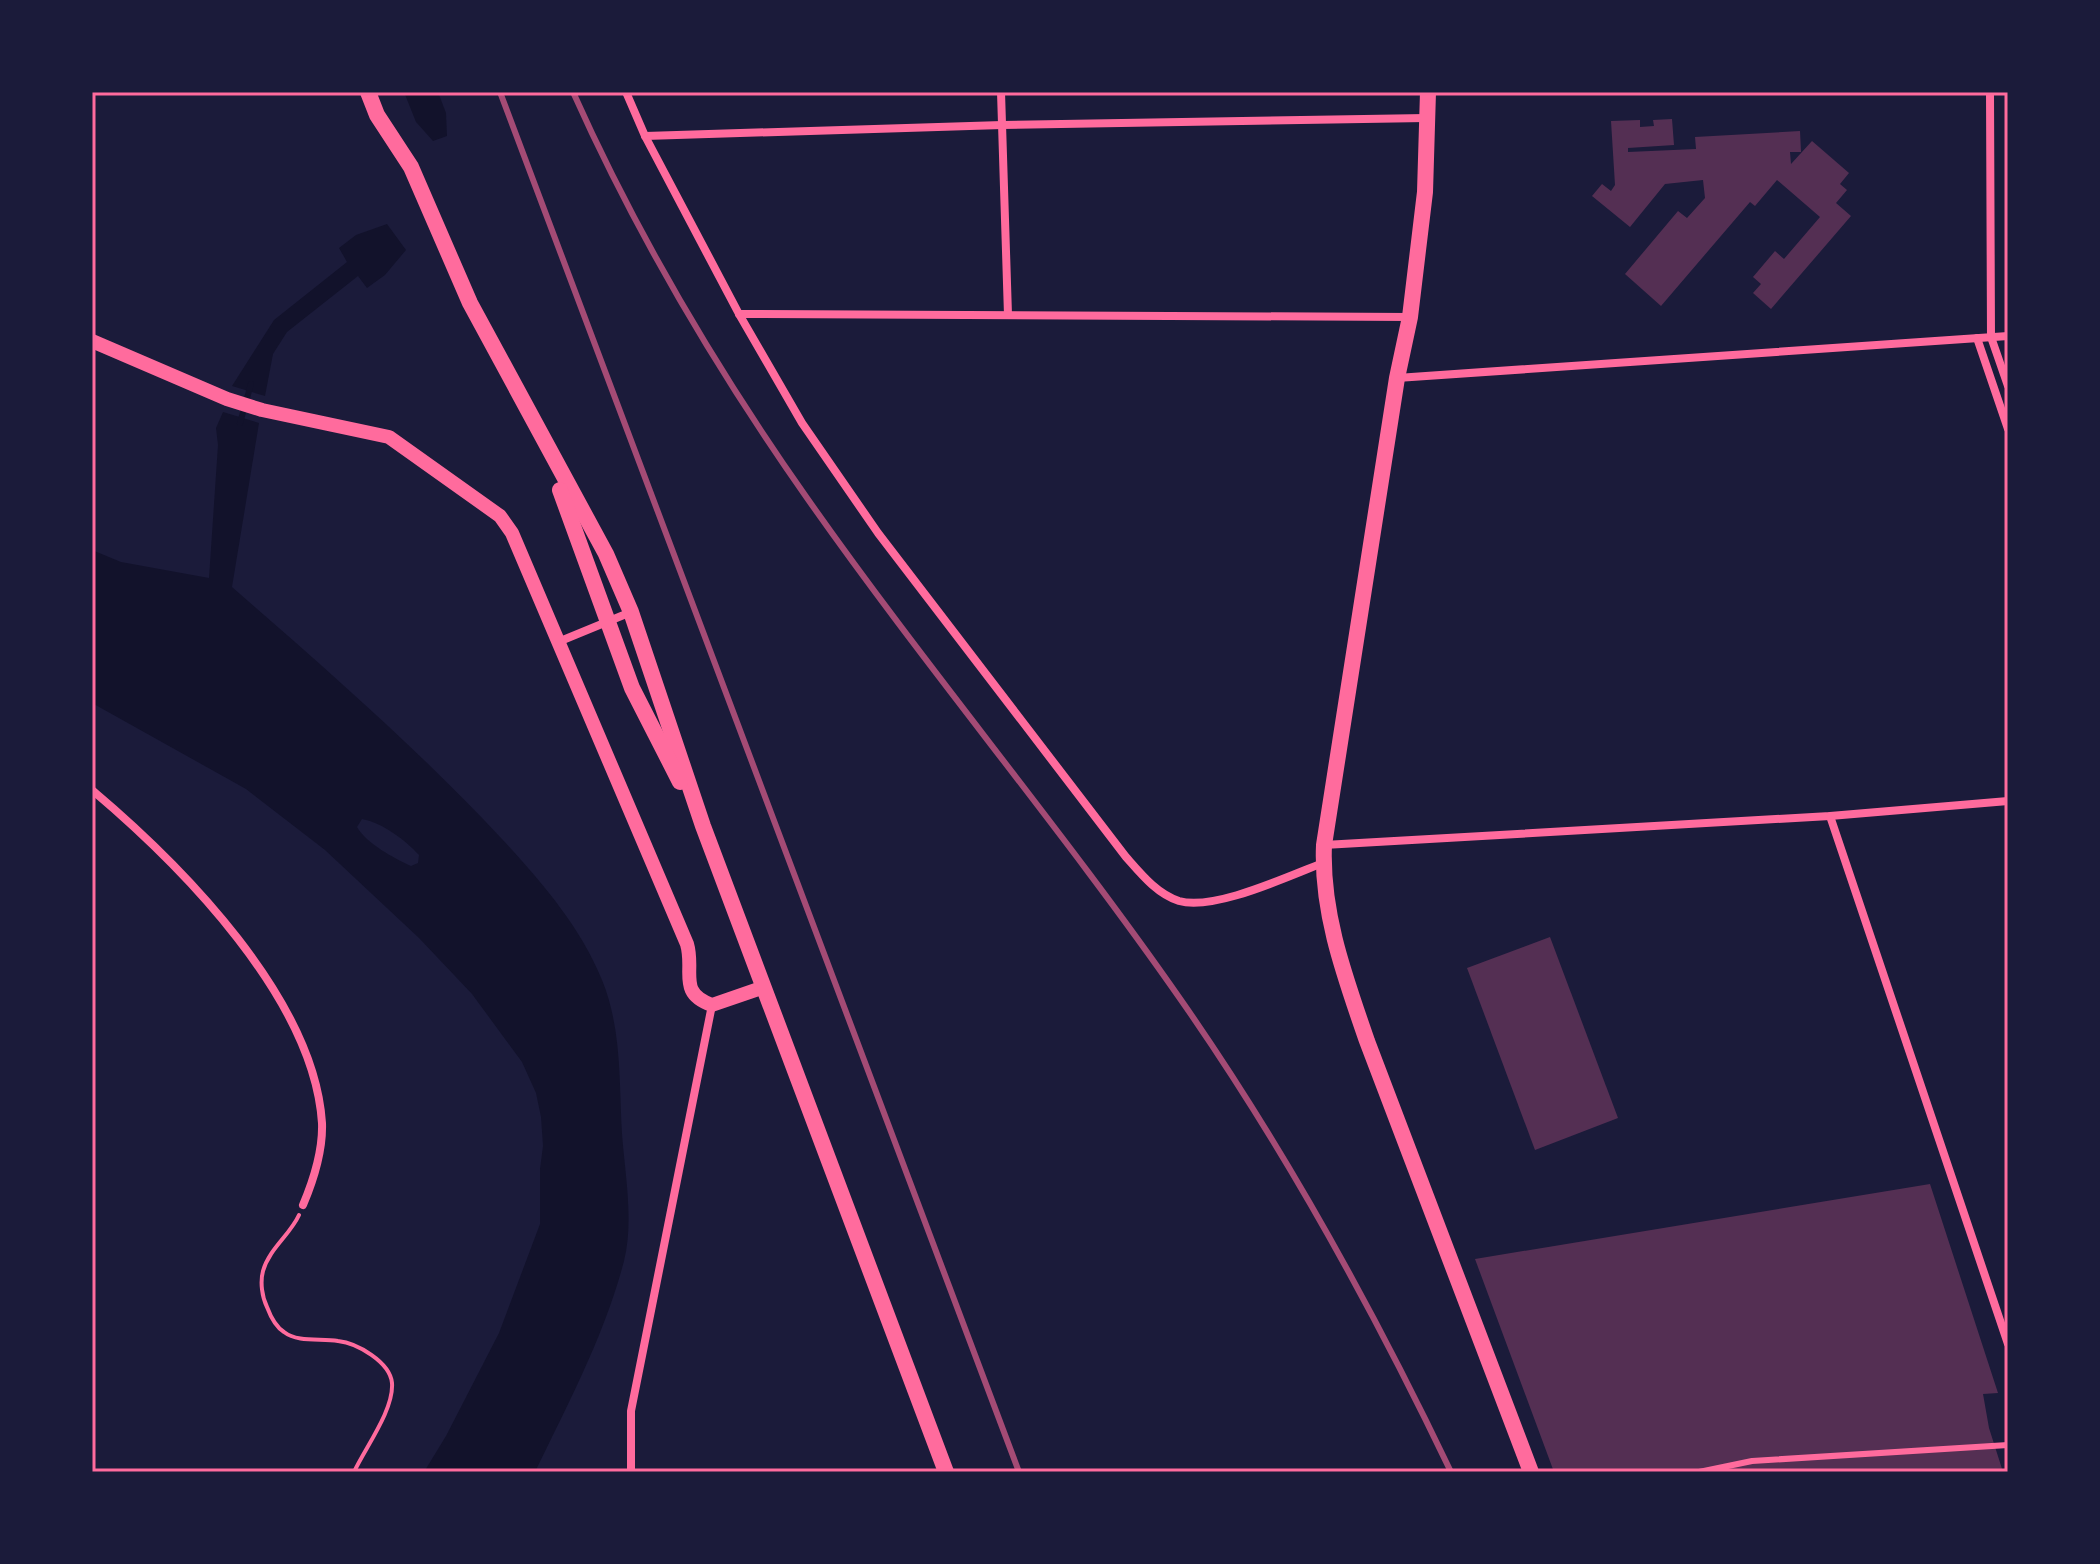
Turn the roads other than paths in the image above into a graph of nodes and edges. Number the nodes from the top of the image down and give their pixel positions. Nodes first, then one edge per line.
1 (368, 92) edge
2 (626, 92) edge
3 (1001, 92) edge
4 (1420, 92) edge
5 (1428, 92) edge
6 (1990, 92) edge
7 (1426, 118) junction
8 (1002, 125) junction
9 (645, 136) junction
10 (739, 314) junction
11 (1008, 315) junction
12 (1410, 317) junction
13 (2008, 336) edge
14 (1991, 337) junction
15 (1977, 338) junction
16 (92, 341) edge
17 (1397, 378) junction
18 (2008, 386) edge
19 (529, 415) junction
20 (2008, 429) edge
21 (631, 612) junction
22 (609, 621) junction
23 (558, 642) junction
24 (92, 790) edge
25 (2008, 801) edge
26 (1830, 816) junction
27 (703, 826) junction
28 (1324, 845) junction
29 (1323, 863) junction
30 (764, 987) junction
31 (712, 1005) junction
32 (303, 1205) road end
33 (2008, 1344) edge
34 (2008, 1445) edge
35 (1752, 1461) junction
36 (631, 1472) edge
37 (946, 1472) edge
38 (1531, 1472) edge
39 (1699, 1472) edge
40 (1756, 1472) edge

1 - 19 main road
2 - 9 street
3 - 8 street
4 - 7 main road
5 - 7 main road
6 - 14 street
7 - 8 street
7 - 12 main road
8 - 9 street
8 - 11 street
9 - 10 street
10 - 11 street
10 - 29 street
11 - 12 street
12 - 17 main road
13 - 14 street
14 - 15 street
14 - 18 street
15 - 17 street
15 - 20 street
16 - 23 street
17 - 28 main road
19 - 21 main road
19 - 22 main road
21 - 22 street
21 - 27 main road
22 - 23 street
22 - 27 main road
23 - 31 street
24 - 32 street
25 - 26 street
26 - 28 street
26 - 33 street
27 - 30 main road
28 - 29 main road
29 - 38 main road
30 - 31 street
30 - 37 main road
31 - 36 street
34 - 35 lane
35 - 39 lane
35 - 40 lane

